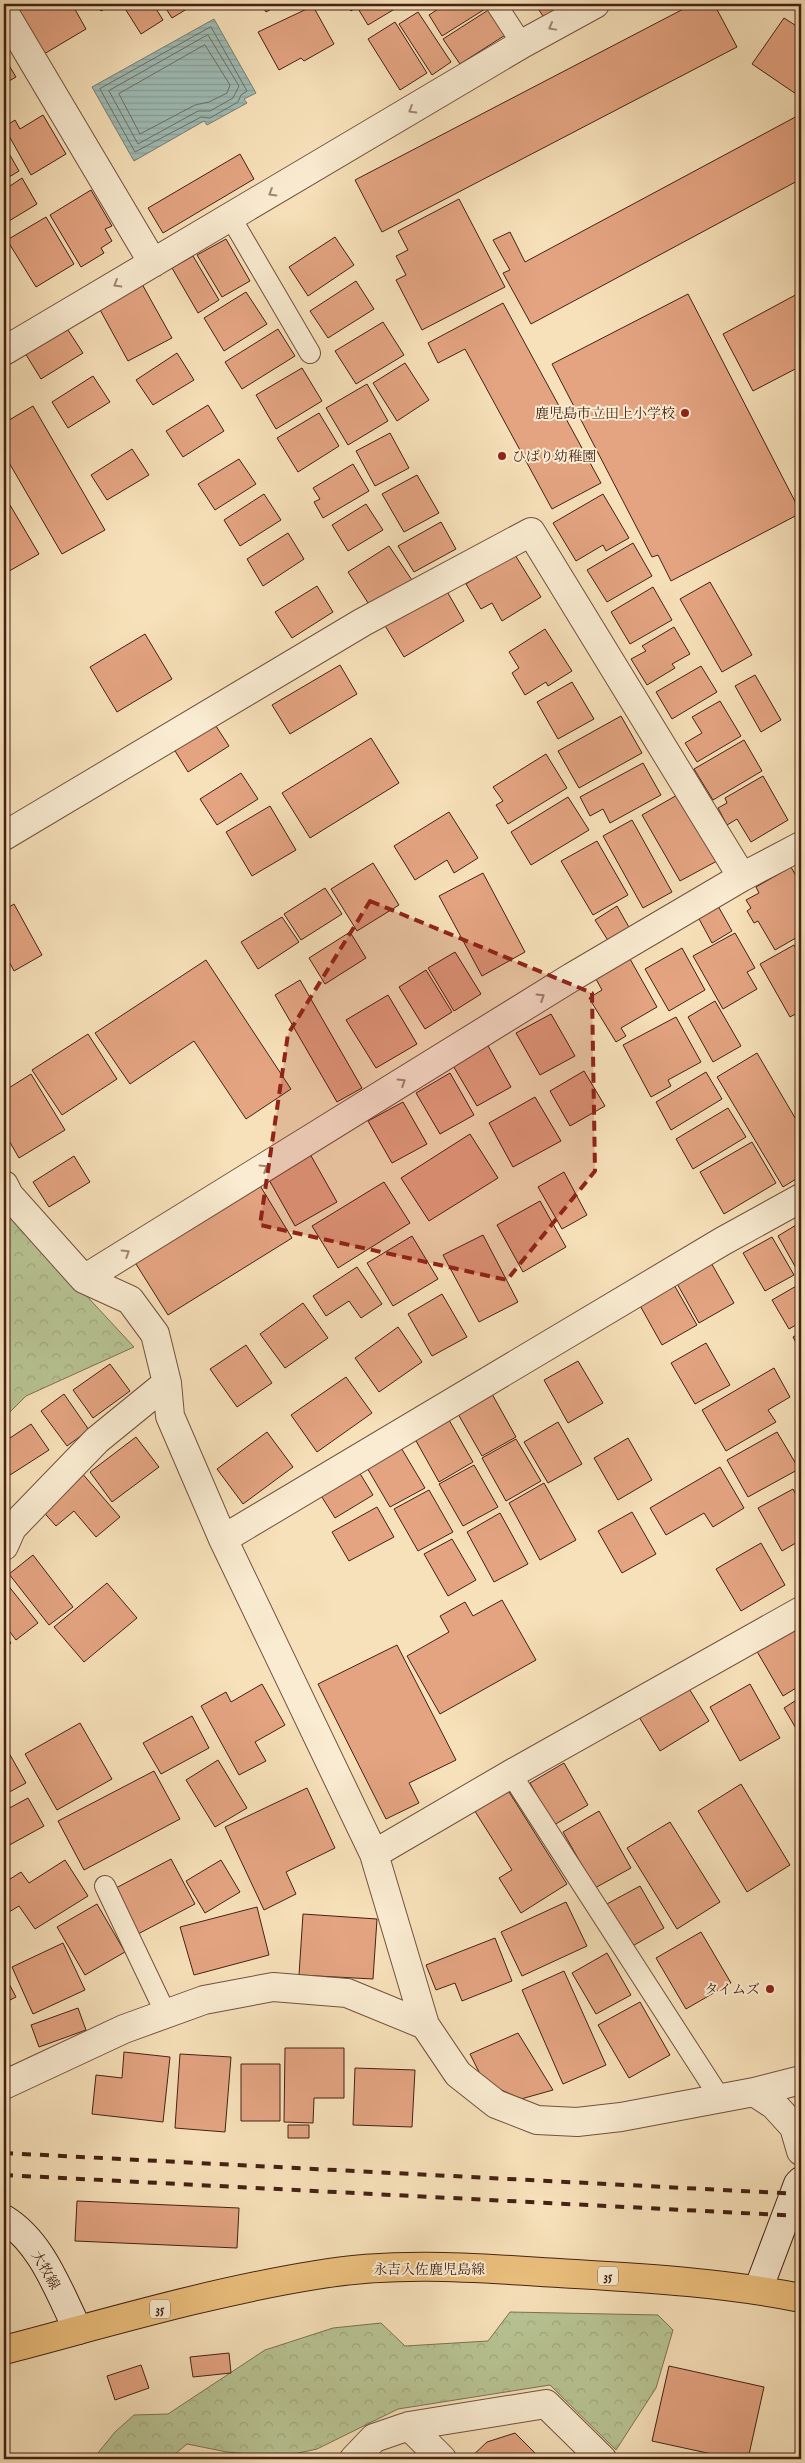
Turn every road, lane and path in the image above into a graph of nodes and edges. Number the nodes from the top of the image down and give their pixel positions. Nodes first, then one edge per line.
1 (496, 4) edge
2 (595, 4) edge
3 (4, 12) edge
4 (522, 44) junction
5 (231, 218) junction
6 (153, 263) junction
7 (4, 351) edge
8 (310, 352) dead end
9 (4, 836) edge
10 (801, 846) edge
11 (742, 877) junction
12 (4, 1185) edge
13 (801, 1198) edge
14 (84, 1278) junction
15 (167, 1383) junction
16 (223, 1539) junction
17 (4, 1546) edge
18 (801, 1611) edge
19 (511, 1774) junction
20 (374, 1854) junction
21 (105, 1886) dead end
22 (166, 2014) junction
23 (425, 2025) junction
24 (801, 2080) edge
25 (4, 2085) edge
26 (754, 2092) junction
27 (720, 2098) junction
28 (801, 2151) edge
29 (800, 2176) edge
30 (4, 2220) edge
31 (758, 2290) junction
32 (801, 2298) edge
33 (78, 2330) junction
34 (4, 2350) edge
35 (409, 2426) junction
36 (354, 2459) edge
37 (442, 2459) edge
38 (602, 2459) edge

1 - 4 lane
2 -> 4 street
3 - 6 street
4 -> 5 street
5 - 6 street
5 - 8 lane
6 -> 7 street
9 - 11 street
10 - 11 street
14 -> 11 street
12 - 14 street
13 - 16 street
14 - 15 street
15 - 16 street
15 - 17 street
16 - 20 street
18 - 19 street
19 - 20 street
19 - 27 lane
20 - 23 street
21 - 22 lane
22 - 23 street
22 - 25 street
23 - 27 street
24 - 26 street
26 - 27 street
26 - 28 street
29 - 31 street
30 - 33 street, 大牧線
31 - 32 main road, 永吉入佐鹿児島線 / 35
31 - 33 main road, 永吉入佐鹿児島線 / 35
33 - 34 main road, 永吉入佐鹿児島線 / 35
35 - 36 street
35 - 37 street
35 - 38 street

